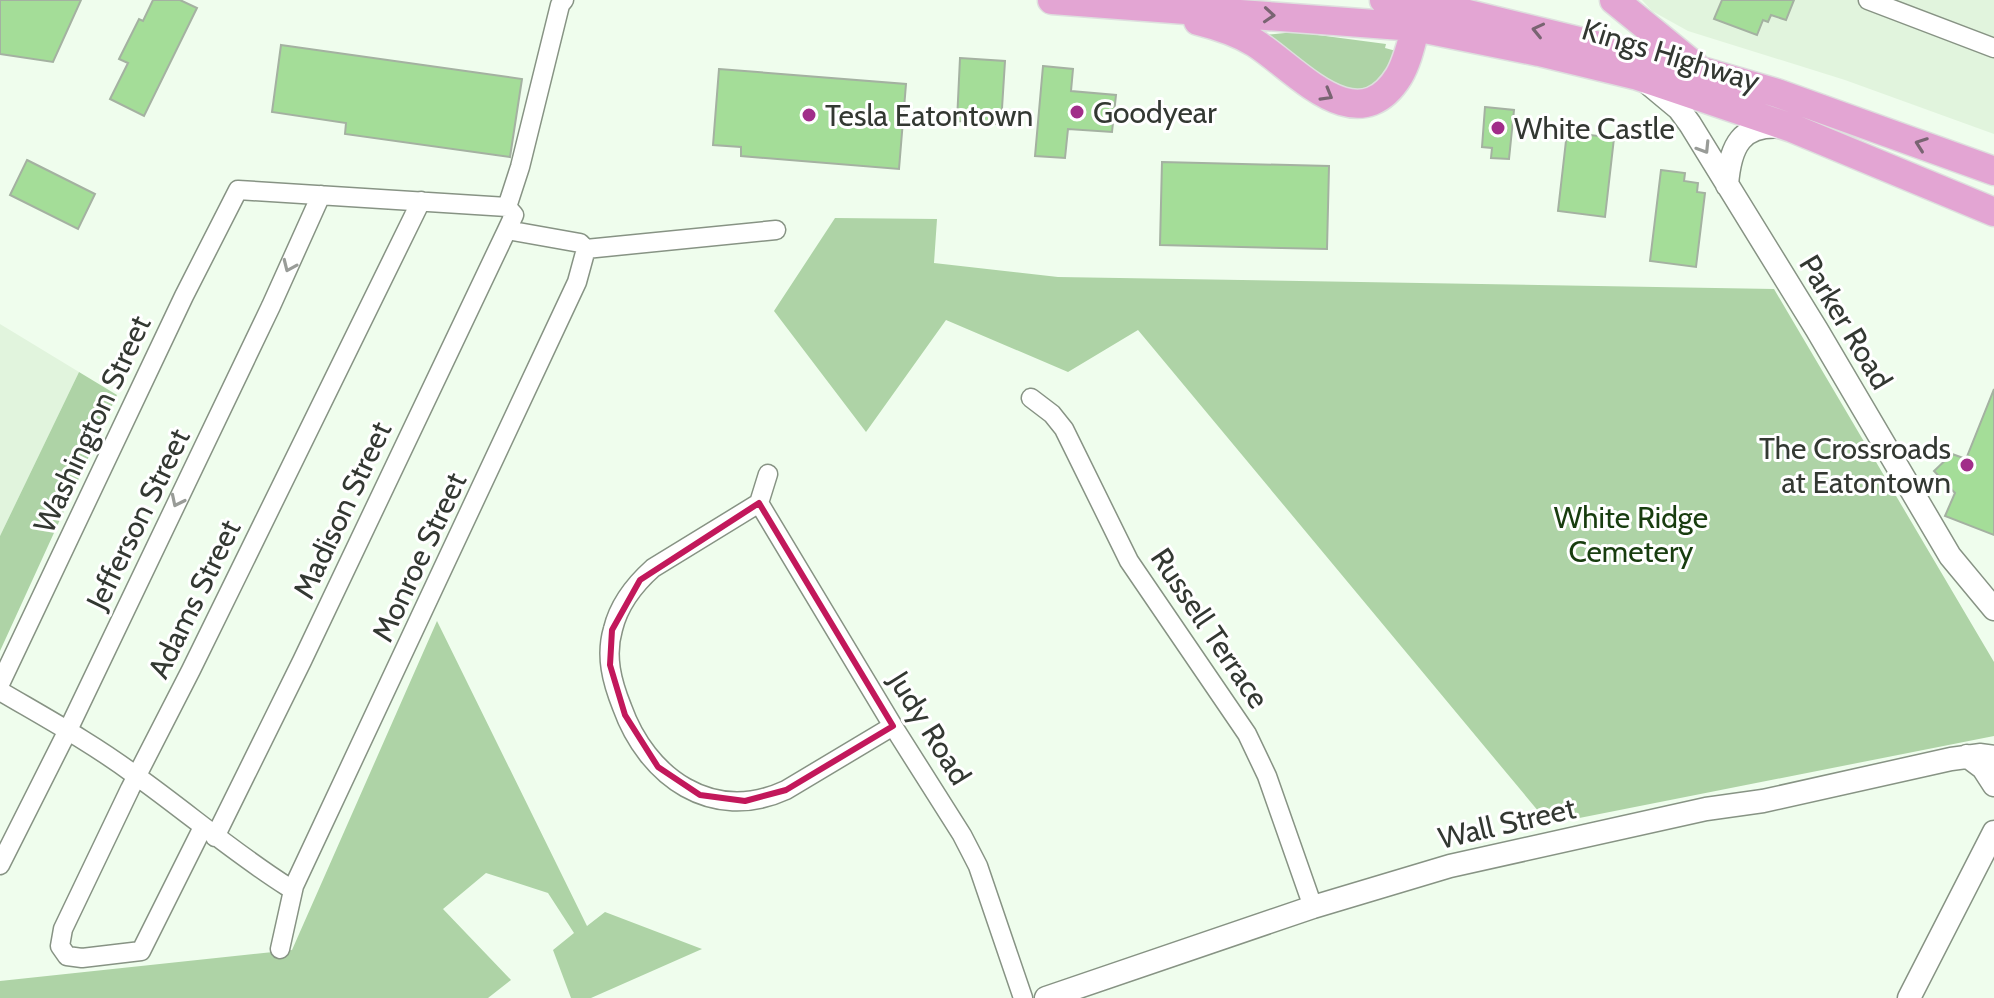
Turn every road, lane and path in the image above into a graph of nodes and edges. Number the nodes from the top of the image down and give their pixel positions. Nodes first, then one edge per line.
1 (1052, 0) edge
2 (1384, 0) edge
3 (1614, 0) edge
4 (1868, 0) edge
5 (560, 2) edge
6 (1132, 6) junction
7 (1421, 10) edge
8 (1994, 48) edge
9 (1702, 71) junction
10 (1638, 76) junction
11 (1792, 128) junction
12 (1994, 171) edge
13 (1727, 185) junction
14 (321, 195) junction
15 (421, 201) junction
16 (507, 207) junction
17 (1994, 212) edge
18 (507, 230) junction
19 (776, 230) dead end
20 (586, 249) junction
21 (1031, 398) dead end
22 (768, 474) dead end
23 (759, 503) junction
24 (1994, 609) edge
25 (0, 684) edge
26 (0, 691) edge
27 (893, 726) junction
28 (68, 730) junction
29 (1967, 756) junction
30 (1994, 757) edge
31 (137, 775) junction
32 (1994, 785) edge
33 (209, 832) junction
34 (1994, 832) edge
35 (0, 865) edge
36 (294, 886) junction
37 (1313, 907) junction
38 (280, 949) dead end
39 (141, 951) joint
40 (1023, 998) edge
41 (1046, 998) edge
42 (1909, 998) edge

1 - 6 main road, Kings Highway
2 - 7 main road, Kings Highway
3 - 9 main road
4 - 8 street
5 - 16 street
6 -> 7 main road, Kings Highway
6 -> 7 main road
9 -> 7 main road, Kings Highway
7 - 10 main road, Kings Highway
12 -> 9 main road, Kings Highway
10 - 11 main road, Kings Highway
10 -> 13 street, Parker Road
11 - 13 street
11 - 17 main road, Kings Highway
13 - 24 street, Parker Road
14 - 15 street
14 - 25 street, Washington Street
14 -> 28 street, Jefferson Street
15 - 16 street
15 - 31 street, Adams Street
16 - 18 street, Madison Street
18 - 20 street
18 - 33 street, Madison Street
19 - 20 street
20 - 36 street, Monroe Street
21 - 37 street, Russell Terrace
22 - 23 street
23 - 27 street, Judy Road
23 - 27 street
26 - 28 street
27 - 40 street, Judy Road
28 - 31 street
28 - 35 street, Jefferson Street
29 - 30 street, Wall Street
29 - 32 street
29 - 37 street, Wall Street
31 - 33 street
31 - 39 street, Adams Street
33 - 36 street
33 - 39 street, Madison Street
34 - 42 street
36 - 38 street, Monroe Street
37 - 41 street, Wall Street

